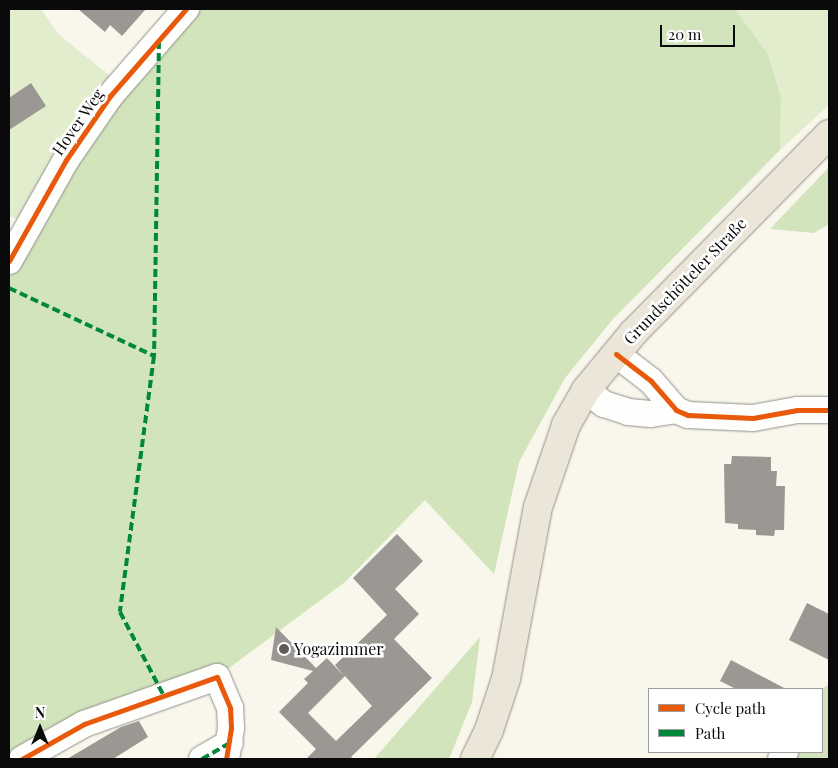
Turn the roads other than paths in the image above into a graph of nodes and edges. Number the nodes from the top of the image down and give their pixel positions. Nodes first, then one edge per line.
1 (186, 9) edge
2 (829, 134) edge
3 (9, 261) edge
4 (616, 354) junction
5 (586, 390) junction
6 (676, 410) junction
7 (829, 410) edge
8 (228, 751) edge
9 (22, 759) edge
10 (202, 759) edge
11 (475, 759) edge

1 - 3 street, Hover Weg
2 - 4 main road, Grundschötteler Straße
4 - 5 main road, Grundschötteler Straße
4 - 6 street
5 - 6 street
5 - 11 main road, Grundschötteler Straße
6 - 7 street
8 - 9 street
8 - 10 street

